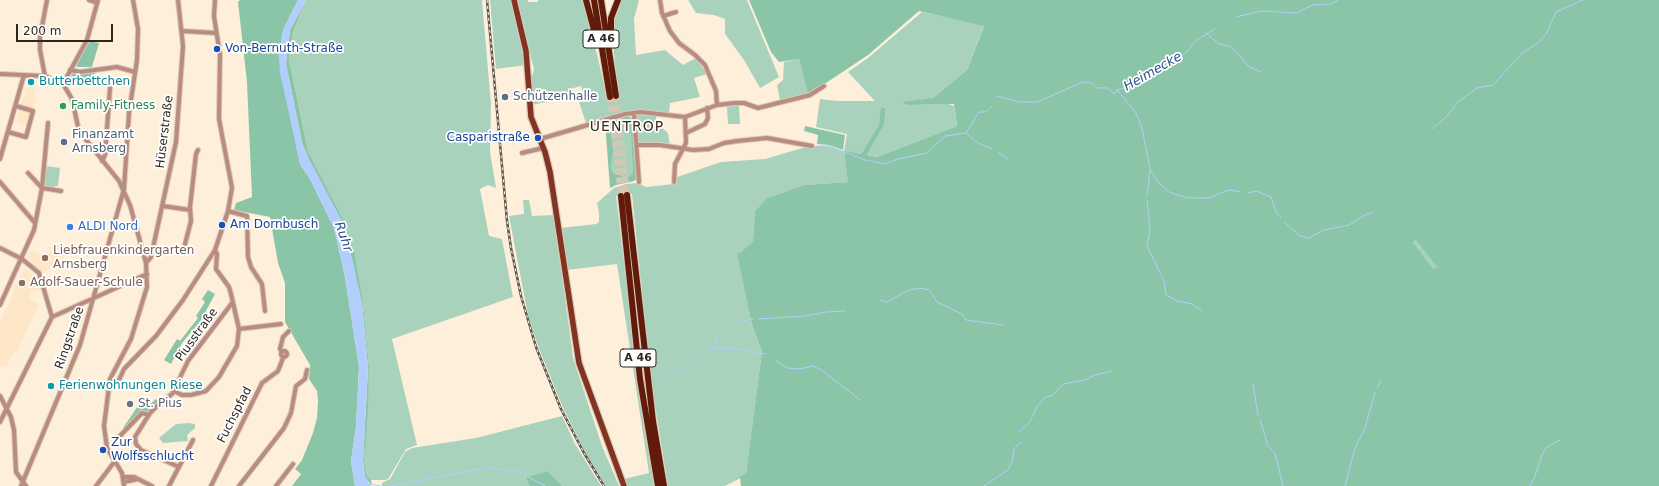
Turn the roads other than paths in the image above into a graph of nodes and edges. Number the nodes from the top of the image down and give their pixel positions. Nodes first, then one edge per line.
1 (47, 0) edge
2 (89, 0) edge
3 (133, 0) edge
4 (178, 0) edge
5 (215, 0) edge
6 (514, 0) edge
7 (586, 0) edge
8 (594, 0) edge
9 (601, 0) edge
10 (618, 0) edge
11 (660, 0) edge
12 (98, 1) edge
13 (676, 12) dead end
14 (663, 16) junction
15 (182, 31) junction
16 (216, 34) junction
17 (611, 62) junction
18 (70, 70) junction
19 (135, 72) junction
20 (0, 74) edge
21 (24, 75) junction
22 (45, 76) junction
23 (607, 78) junction
24 (63, 84) junction
25 (824, 86) dead end
26 (110, 88) dead end
27 (717, 105) junction
28 (16, 106) junction
29 (707, 108) junction
30 (634, 113) junction
31 (685, 117) junction
32 (48, 123) dead end
33 (8, 132) junction
34 (686, 133) junction
35 (540, 139) junction
36 (636, 145) junction
37 (812, 146) dead end
38 (543, 148) junction
39 (684, 149) junction
40 (198, 150) dead end
41 (522, 153) dead end
42 (0, 159) edge
43 (102, 161) junction
44 (28, 173) dead end
45 (0, 182) edge
46 (639, 182) dead end
47 (674, 182) dead end
48 (42, 188) junction
49 (124, 189) junction
50 (61, 191) dead end
51 (163, 206) junction
52 (190, 210) junction
53 (228, 211) junction
54 (36, 223) junction
55 (185, 244) dead end
56 (0, 248) edge
57 (215, 250) junction
58 (22, 259) junction
59 (146, 263) junction
60 (147, 274) junction
61 (94, 297) junction
62 (232, 304) junction
63 (0, 305) edge
64 (265, 311) dead end
65 (52, 316) junction
66 (281, 324) dead end
67 (239, 329) junction
68 (289, 331) dead end
69 (307, 370) dead end
70 (110, 381) junction
71 (174, 391) junction
72 (0, 396) edge
73 (12, 396) junction
74 (6, 406) junction
75 (149, 415) junction
76 (0, 422) edge
77 (118, 438) dead end
78 (193, 440) dead end
79 (115, 460) junction
80 (293, 464) dead end
81 (179, 467) junction
82 (123, 477) junction
83 (138, 479) junction
84 (22, 484) edge
85 (124, 484) edge
86 (26, 486) edge
87 (96, 486) edge
88 (152, 486) edge
89 (169, 486) edge
90 (211, 486) edge
91 (239, 486) edge
92 (276, 486) edge
93 (624, 486) edge
94 (658, 486) edge
95 (664, 486) edge

1 - 22 street
2 - 12 street
3 - 19 street, Ringstraße
4 - 15 street, Hüserstraße
5 - 16 street
6 - 35 main road
7 - 23 highway
8 - 23 highway, A 46
9 - 17 highway, A 46
10 - 17 highway
11 - 14 street
12 - 18 street
13 - 14 street
14 - 27 street
15 - 16 street
15 - 51 street, Hüserstraße
16 - 53 street
17 - 23 highway, A 46
18 - 19 street
18 - 24 street
19 - 49 street, Ringstraße
20 - 21 street
21 - 22 street
21 - 28 street
22 - 24 street
24 - 43 street
25 - 27 street
26 - 43 street
27 - 29 street
28 - 33 street
28 - 33 street
29 - 31 street
29 - 34 street
30 - 31 street
30 - 35 street
30 - 36 street
31 - 34 street
32 - 48 street
33 - 42 street
34 - 39 street
35 - 38 main road
36 - 39 street
36 - 46 street
37 - 39 street
38 - 41 street
38 - 93 main road
39 - 47 street
40 - 52 street
43 - 49 street
44 - 48 street
45 - 54 street
48 - 50 street
48 - 54 street
49 - 59 street
49 - 61 street, Ringstraße
51 - 52 street
51 - 59 street, Hüserstraße
52 - 55 street
53 - 57 street
53 - 64 street
54 - 58 street
56 - 58 street
57 - 62 street
57 - 70 street
58 - 63 street
58 - 65 street
59 - 60 street
60 - 61 street
60 - 70 street
61 - 65 street
61 - 84 street, Ringstraße
62 - 67 street
62 - 71 street, Piusstraße
65 - 73 street
66 - 67 street
67 - 71 street
68 - 90 street, Fuchspfad
69 - 91 street
70 - 79 street
71 - 75 street, Piusstraße
72 - 73 street
72 - 74 street
73 - 74 street
74 - 76 street
74 - 84 street
75 - 77 street, Piusstraße
75 - 81 street, Piusstraße
78 - 81 street
79 - 82 street
79 - 87 street
80 - 92 street
81 - 89 street
82 - 83 street
82 - 85 street
83 - 85 street
83 - 88 street
84 - 86 street
94 - 95 highway, A 46

